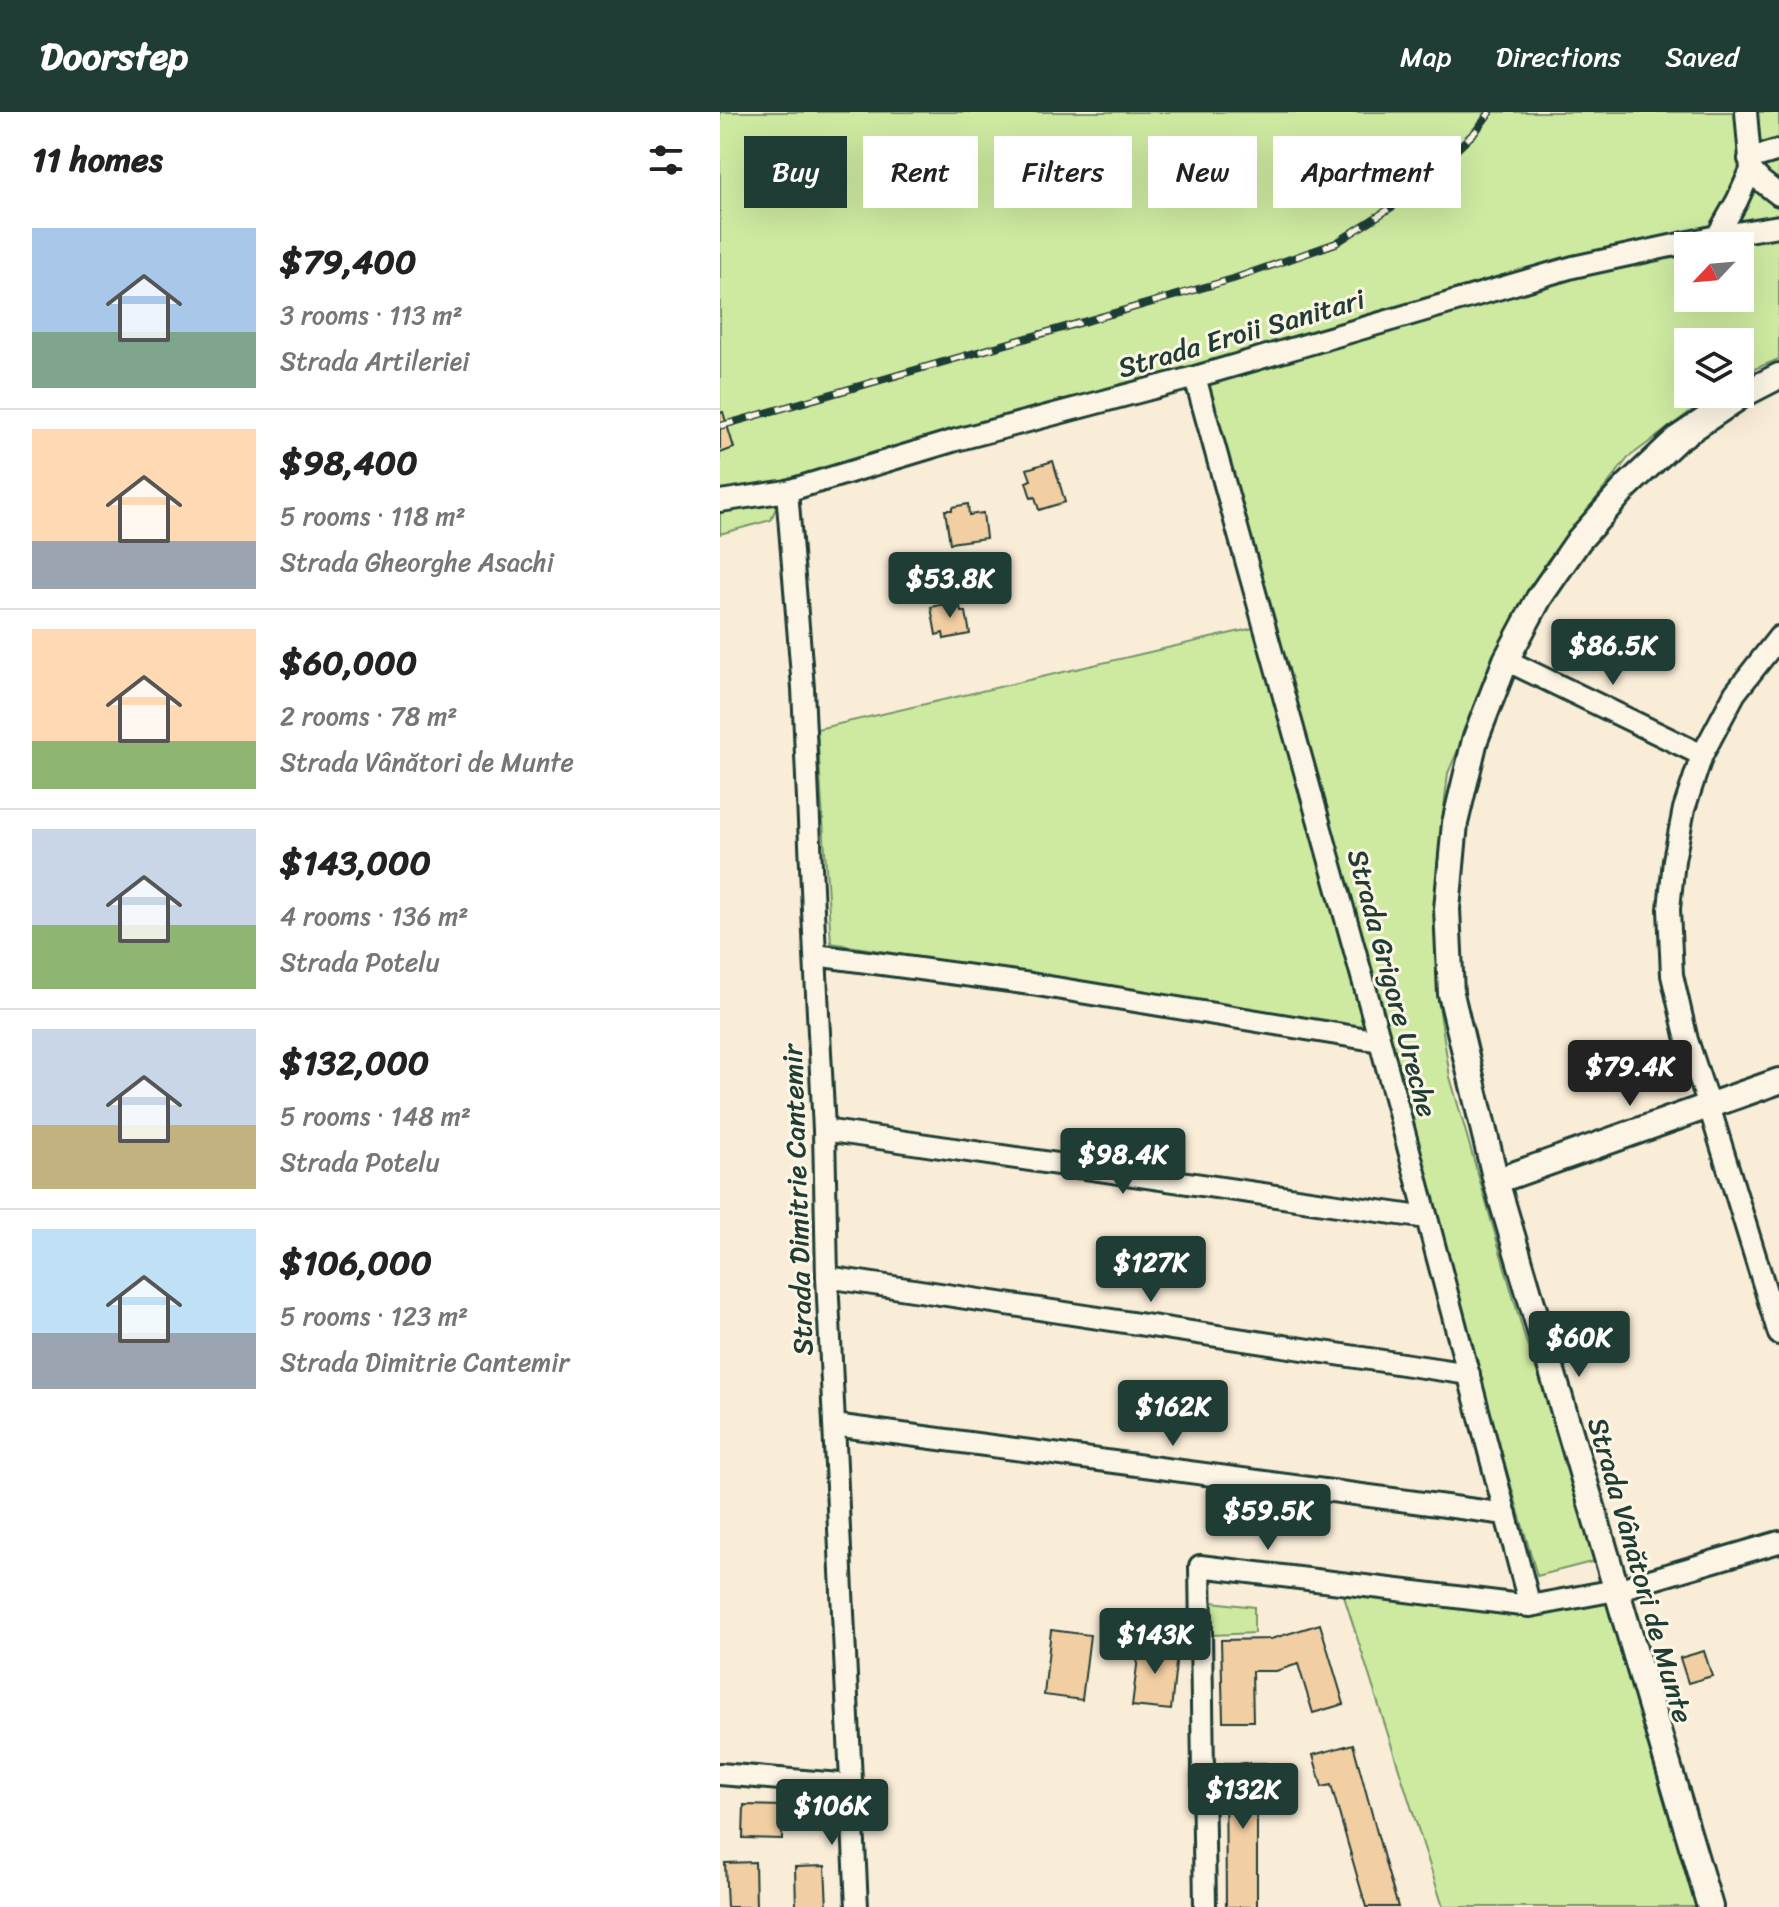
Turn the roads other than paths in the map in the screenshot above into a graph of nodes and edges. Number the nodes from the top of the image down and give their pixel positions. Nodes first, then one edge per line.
1 (1746, 112) edge
2 (1779, 150) edge
3 (1750, 164) junction
4 (1779, 195) edge
5 (1779, 226) edge
6 (1719, 232) edge
7 (1742, 232) edge
8 (1674, 245) edge
9 (1779, 376) edge
10 (1195, 377) junction
11 (787, 491) junction
12 (720, 501) edge
13 (1779, 637) edge
14 (1506, 660) junction
15 (1702, 755) junction
16 (815, 955) junction
17 (1380, 1041) junction
18 (1779, 1081) edge
19 (1709, 1106) junction
20 (824, 1130) junction
21 (1496, 1181) junction
22 (1427, 1218) junction
23 (827, 1277) junction
24 (1779, 1334) edge
25 (1469, 1374) junction
26 (834, 1425) junction
27 (1506, 1514) junction
28 (1779, 1542) edge
29 (1616, 1590) junction
30 (1530, 1606) junction
31 (720, 1774) edge
32 (852, 1785) junction
33 (857, 1907) edge
34 (1205, 1907) edge
35 (1710, 1907) edge

1 - 3 street
2 - 3 street
3 - 4 street
3 - 6 street
5 - 7 street, Strada Eroii Sanitari
8 - 10 street, Strada Eroii Sanitari
9 - 14 street, Strada Vânători de Munte
10 - 11 street, Strada Eroii Sanitari
10 - 17 street, Strada Grigore Ureche
11 - 12 street, Strada Eroii Sanitari
11 - 16 street, Strada Dimitrie Cantemir
13 - 15 street
14 - 15 street
14 - 21 street, Strada Vânători de Munte
15 - 19 street
16 - 17 street
16 - 20 street, Strada Dimitrie Cantemir
17 - 22 street, Strada Grigore Ureche
18 - 19 street
19 - 21 street
19 - 24 street
20 - 22 street
20 - 23 street, Strada Dimitrie Cantemir
21 - 29 street, Strada Vânători de Munte
22 - 25 street, Strada Grigore Ureche
23 - 25 street
23 - 26 street, Strada Dimitrie Cantemir
25 - 27 street, Strada Grigore Ureche
26 - 27 street
26 - 32 street, Strada Dimitrie Cantemir
27 - 30 street, Strada Grigore Ureche
28 - 29 street
29 - 30 street
29 - 35 street, Strada Vânători de Munte
30 - 34 street
31 - 32 street
32 - 33 street, Strada Dimitrie Cantemir

